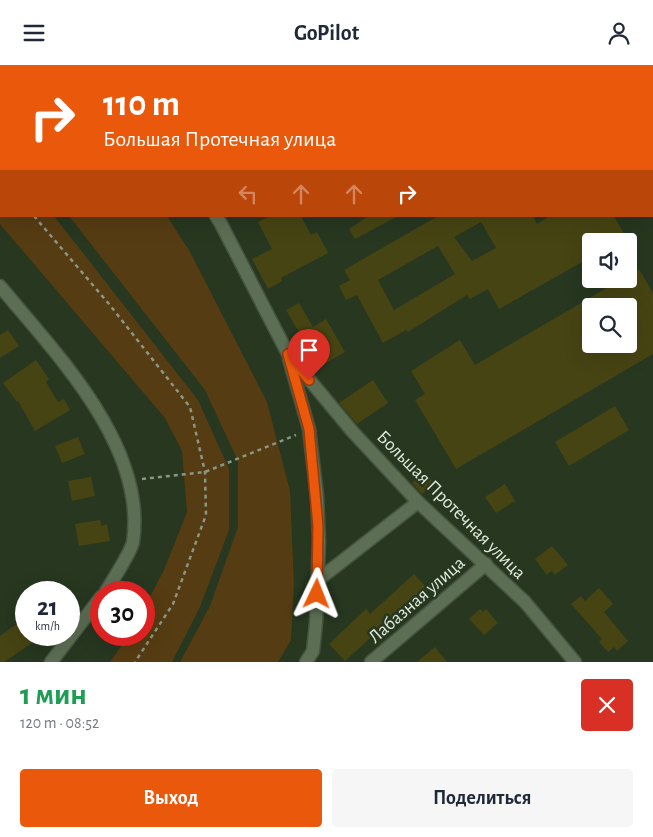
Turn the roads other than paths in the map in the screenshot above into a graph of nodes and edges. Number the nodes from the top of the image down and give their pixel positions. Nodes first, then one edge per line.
1 (217, 217) edge
2 (0, 286) edge
3 (288, 354) junction
4 (418, 502) junction
5 (486, 564) junction
6 (318, 580) junction
7 (112, 581) edge
8 (90, 612) edge
9 (52, 662) edge
10 (306, 662) edge
11 (371, 662) edge
12 (575, 662) edge

1 - 3 street, Большая Протечная улица
2 - 7 street
3 - 4 street, Большая Протечная улица
3 - 6 street
4 - 5 street, Большая Протечная улица
4 - 6 street
5 - 11 street, Лабазная улица
5 - 12 street, Большая Протечная улица
6 - 10 street
8 - 9 street

